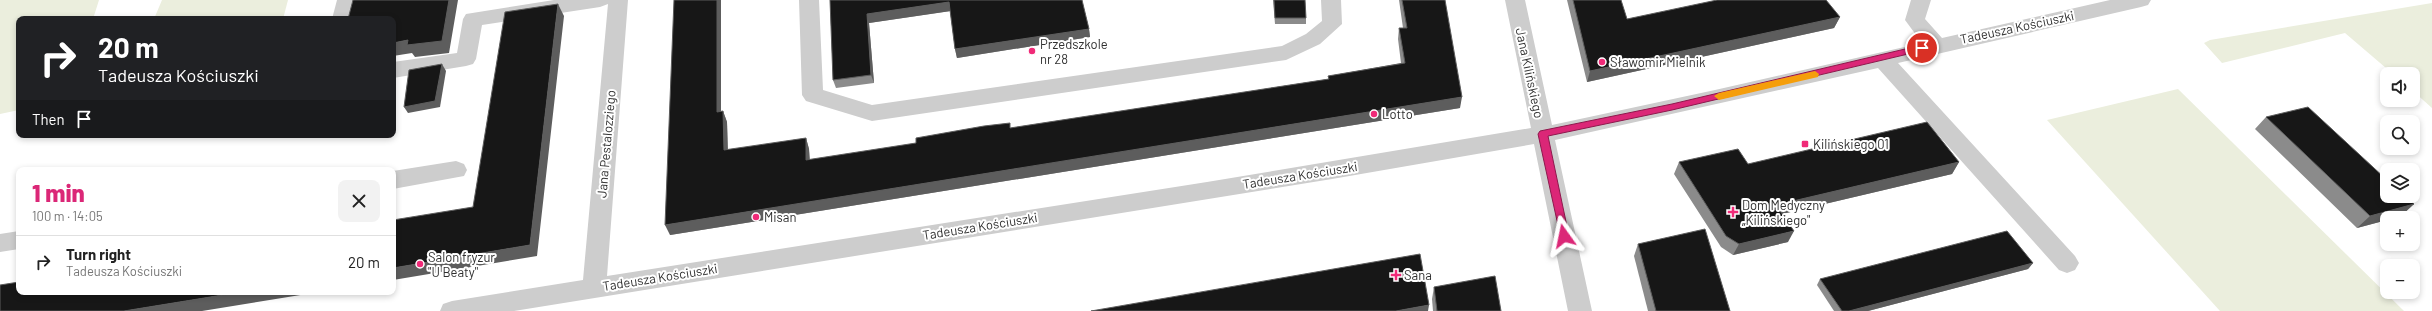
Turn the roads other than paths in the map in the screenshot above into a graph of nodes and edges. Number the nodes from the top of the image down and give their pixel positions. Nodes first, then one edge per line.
1 (347, 0) edge
2 (600, 0) edge
3 (618, 0) edge
4 (809, 0) edge
5 (1331, 0) edge
6 (1515, 0) edge
7 (1922, 0) edge
8 (2141, 0) edge
9 (343, 16) edge
10 (1936, 45) junction
11 (1881, 58) junction
12 (396, 70) edge
13 (1543, 134) junction
14 (456, 170) dead end
15 (396, 180) edge
16 (16, 240) edge
17 (0, 243) edge
18 (2068, 263) dead end
19 (594, 288) junction
20 (452, 311) edge
21 (1580, 311) edge

1 - 9 street
2 - 12 street
3 - 19 street, Jana Pestalozziego
4 - 5 street
6 - 13 street, Jana Kilińskiego
7 - 10 street
8 - 10 street, Tadeusza Kościuszki
10 - 11 street, Tadeusza Kościuszki
11 - 13 street, Tadeusza Kościuszki
11 - 18 street
13 - 19 street, Tadeusza Kościuszki
13 - 21 street, Jana Kilińskiego
14 - 15 street
16 - 17 street
19 - 20 street, Tadeusza Kościuszki

